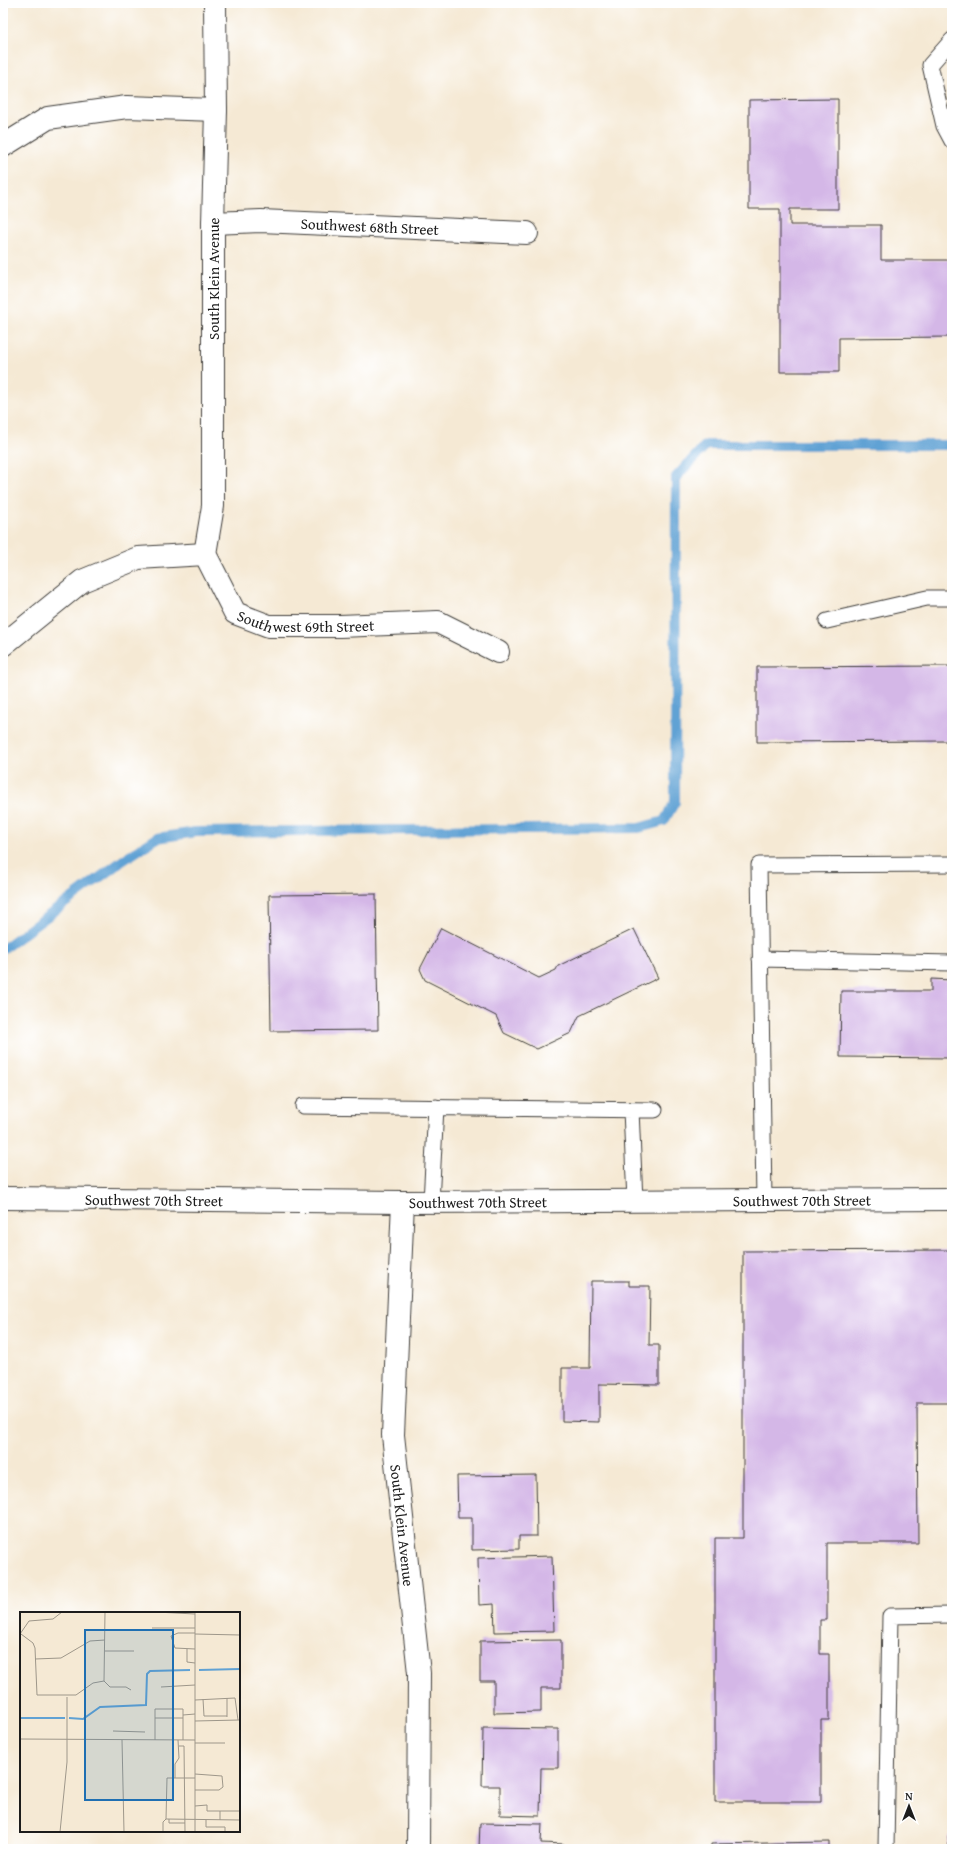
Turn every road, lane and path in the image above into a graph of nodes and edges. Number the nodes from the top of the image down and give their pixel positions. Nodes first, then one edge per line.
1 (215, 3) edge
2 (952, 40) edge
3 (216, 110) junction
4 (952, 141) edge
5 (3, 146) edge
6 (213, 222) junction
7 (527, 233) dead end
8 (205, 554) junction
9 (952, 598) edge
10 (827, 621) dead end
11 (3, 645) edge
12 (498, 652) dead end
13 (952, 864) edge
14 (760, 959) junction
15 (952, 963) edge
16 (303, 1106) dead end
17 (436, 1107) junction
18 (631, 1110) junction
19 (655, 1110) dead end
20 (3, 1198) edge
21 (952, 1199) edge
22 (764, 1200) junction
23 (635, 1201) junction
24 (404, 1202) junction
25 (430, 1202) junction
26 (952, 1615) edge
27 (418, 1849) edge
28 (886, 1849) edge

1 - 3 street, South Klein Avenue
2 - 4 lane
3 - 5 street
3 - 6 street, South Klein Avenue
6 - 7 street, Southwest 68th Street
6 - 8 street, South Klein Avenue
8 - 11 street
8 - 12 street, Southwest 69th Street
9 - 10 lane
13 - 14 lane
14 - 15 lane
14 - 22 lane
16 - 17 lane
17 - 18 lane
17 - 25 lane
18 - 19 lane
18 - 23 lane
20 - 24 street, Southwest 70th Street
21 - 22 street, Southwest 70th Street
22 - 23 street, Southwest 70th Street
23 - 25 street, Southwest 70th Street
24 - 25 street, Southwest 70th Street
24 - 27 street, South Klein Avenue
26 - 28 lane

